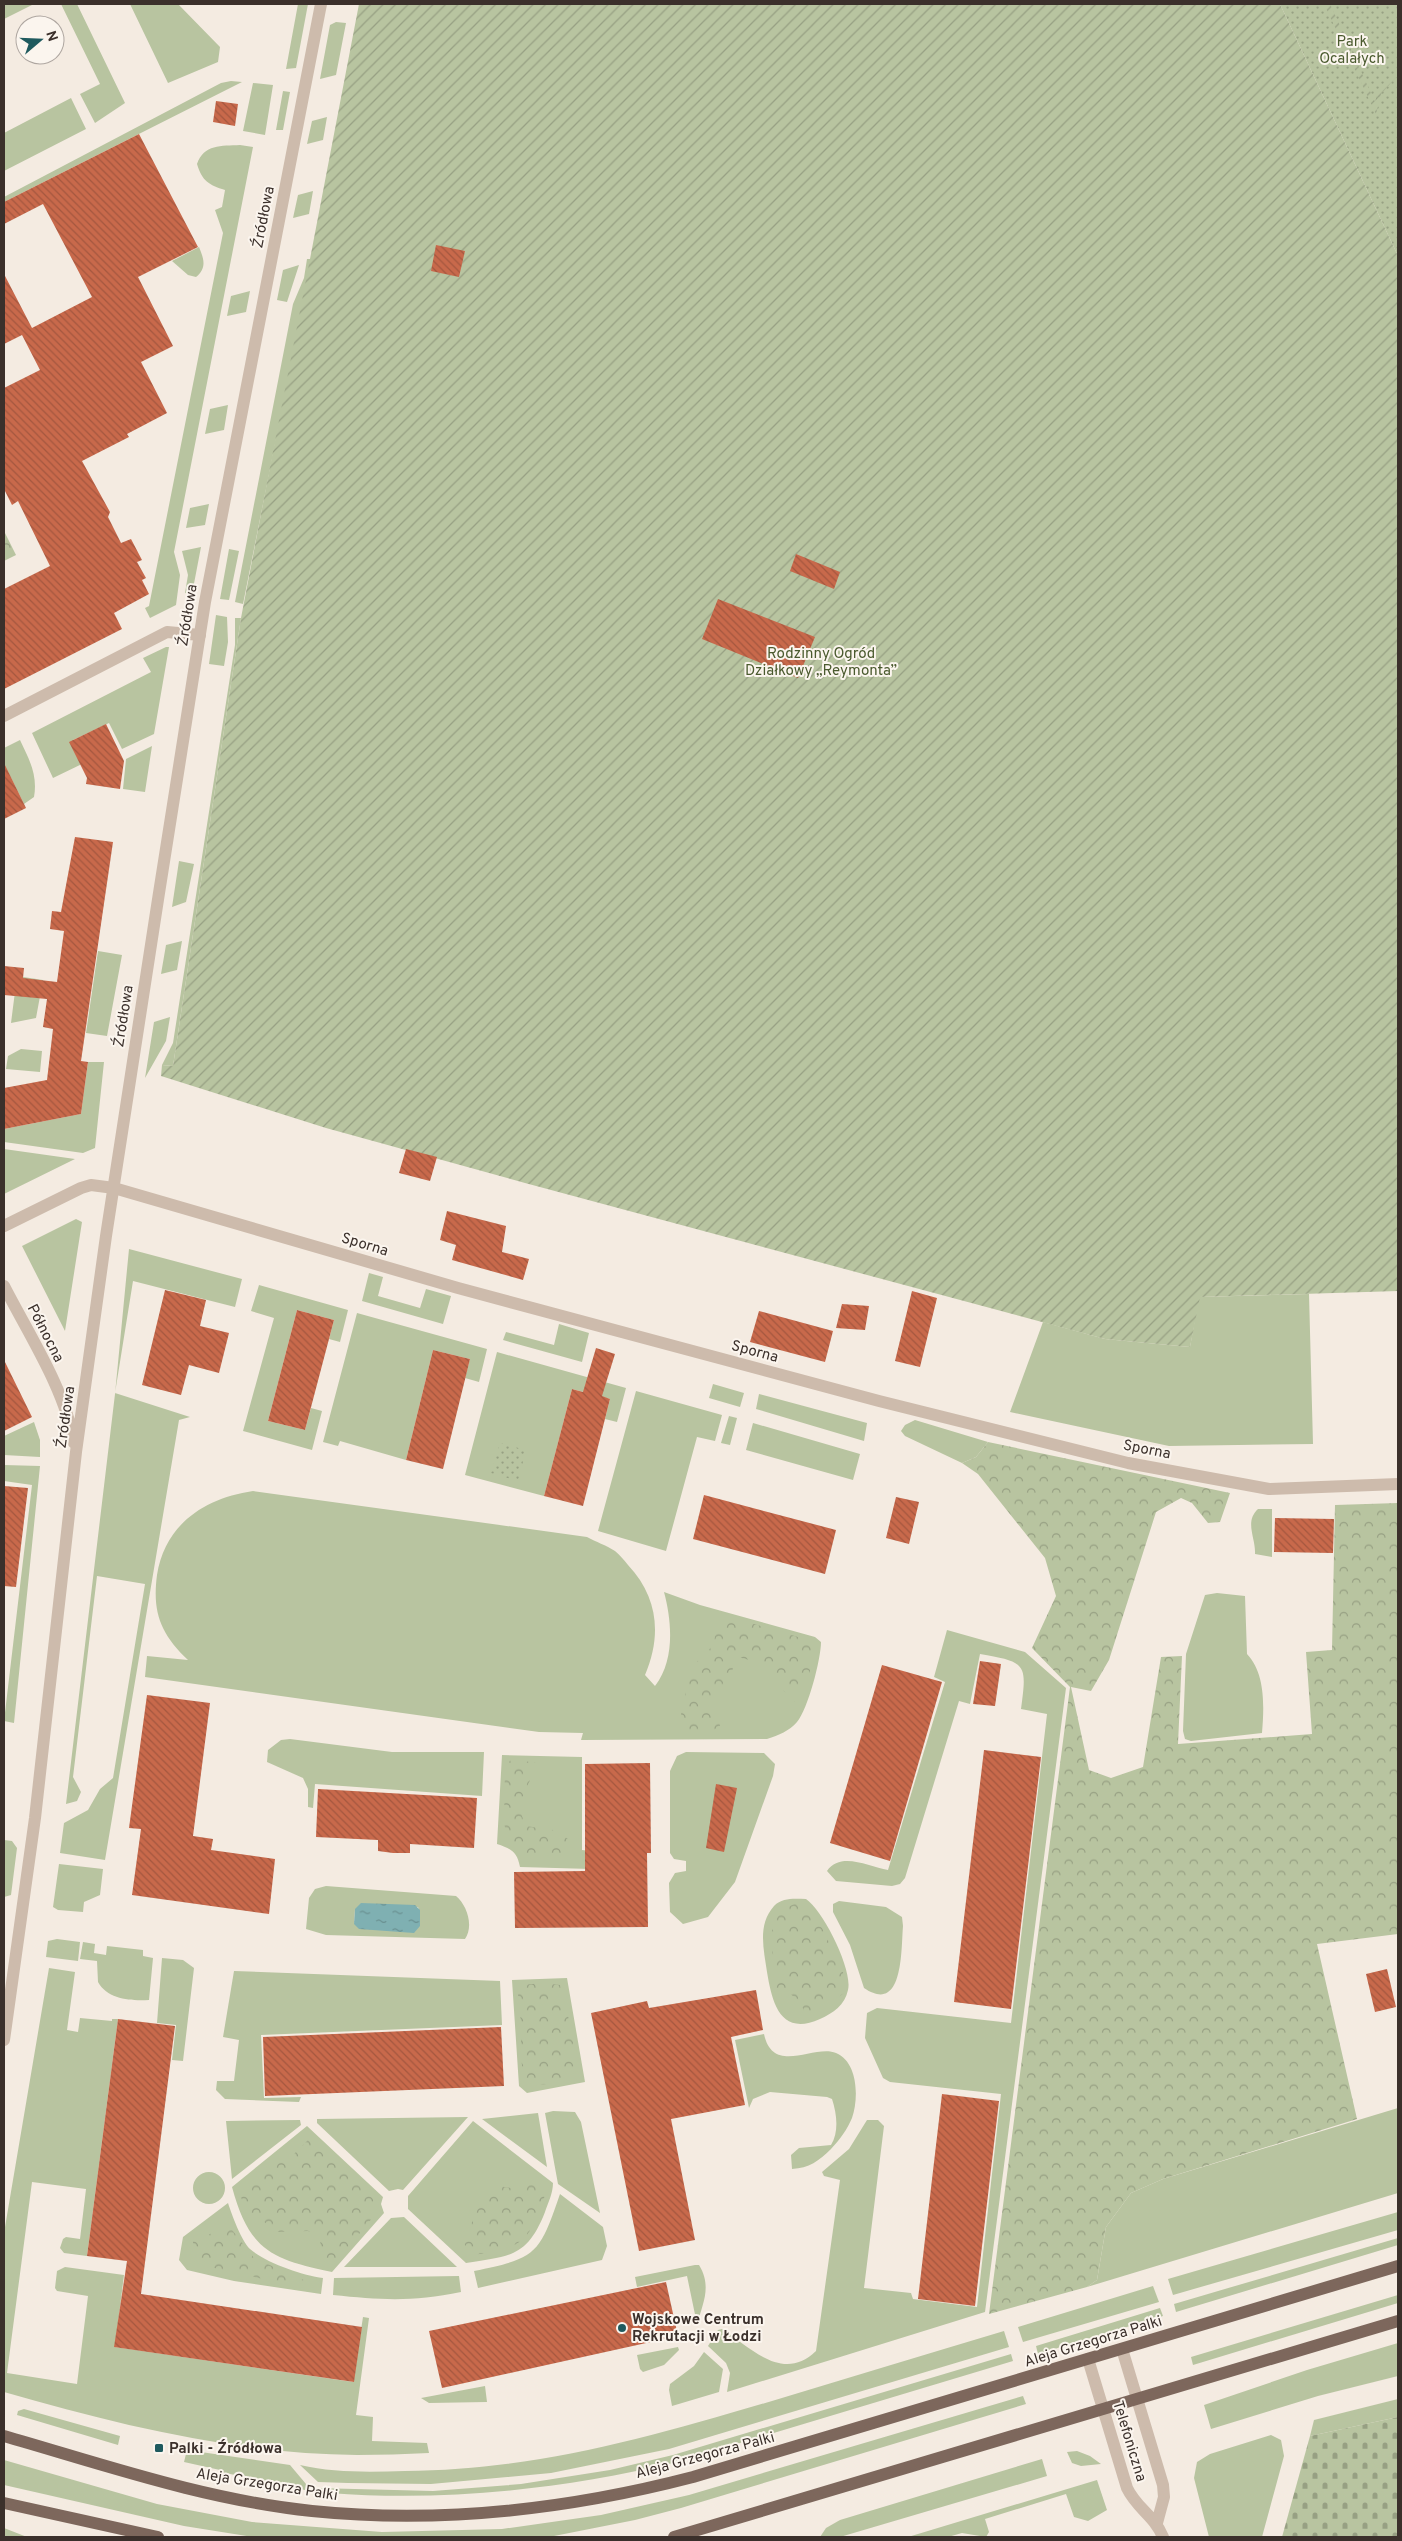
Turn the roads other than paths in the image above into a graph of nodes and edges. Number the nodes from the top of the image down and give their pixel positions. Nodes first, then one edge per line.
1 (321, 4) edge
2 (200, 635) junction
3 (4, 716) edge
4 (114, 1188) junction
5 (4, 1226) edge
6 (4, 1286) edge
7 (76, 1452) junction
8 (1398, 1484) edge
9 (4, 2040) edge
10 (1398, 2266) edge
11 (1398, 2321) edge
12 (1122, 2349) junction
13 (1088, 2359) junction
14 (1137, 2400) junction
15 (1103, 2409) junction
16 (4, 2436) edge
17 (4, 2503) edge
18 (1157, 2523) junction
19 (158, 2537) edge
20 (674, 2537) edge
21 (1163, 2537) edge

1 - 2 street, Źródłowa
2 - 3 street
2 - 4 street, Źródłowa
4 - 5 street, Sporna
4 - 7 street, Źródłowa
4 - 8 street, Sporna
6 - 7 street, Północna
7 - 9 street, Źródłowa
10 - 12 main road, Aleja Grzegorza Palki
11 - 14 main road
12 - 13 main road, Aleja Grzegorza Palki
12 - 14 street, Telefoniczna
13 - 15 street, Telefoniczna
13 - 16 main road, Aleja Grzegorza Palki
14 - 15 main road
14 - 18 street, Telefoniczna
15 - 18 street, Telefoniczna
15 - 20 main road
17 - 19 main road
18 - 21 street, Telefoniczna

